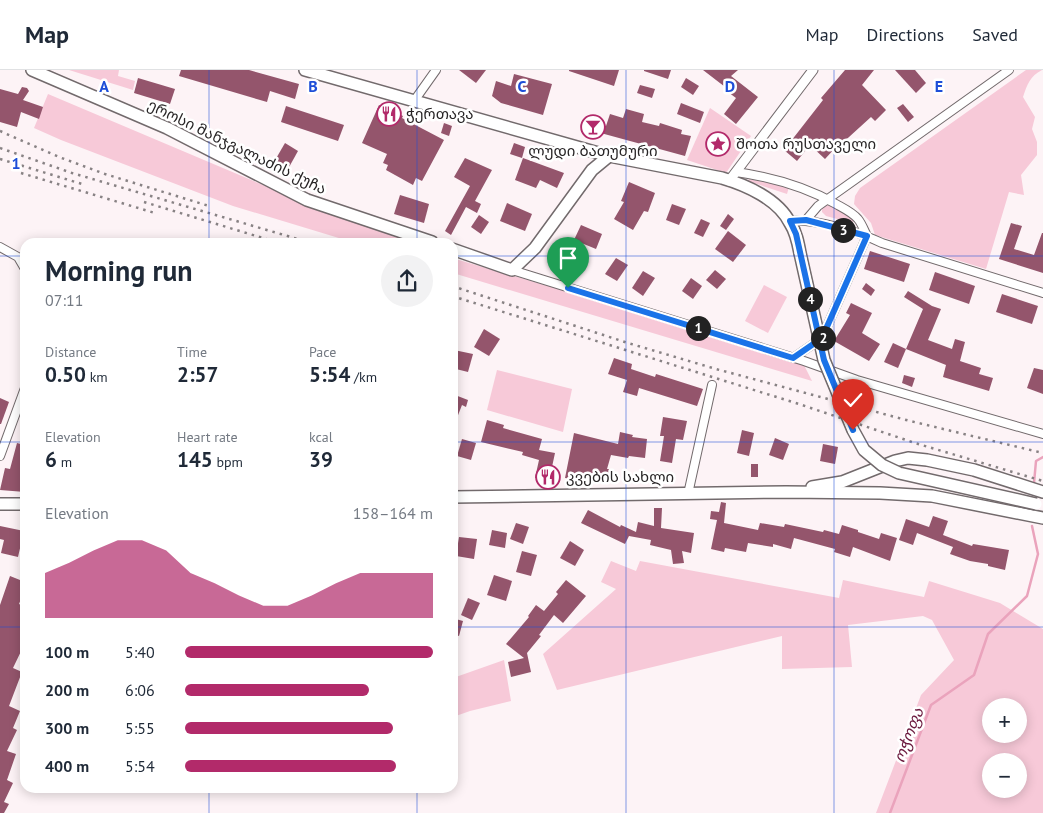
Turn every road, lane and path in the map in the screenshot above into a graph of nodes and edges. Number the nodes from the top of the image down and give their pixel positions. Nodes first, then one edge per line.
1 (32, 70) edge
2 (305, 70) edge
3 (436, 70) edge
4 (813, 70) edge
5 (1009, 70) edge
6 (414, 100) junction
7 (610, 156) junction
8 (733, 176) junction
9 (827, 199) junction
10 (806, 220) junction
11 (790, 221) junction
12 (867, 236) junction
13 (420, 238) edge
14 (0, 247) edge
15 (458, 251) edge
16 (20, 260) edge
17 (512, 270) junction
18 (1043, 293) edge
19 (793, 358) junction
20 (712, 384) dead end
21 (20, 402) edge
22 (1043, 434) edge
23 (0, 456) edge
24 (786, 492) junction
25 (1043, 492) edge
26 (688, 494) junction
27 (458, 497) edge
28 (0, 504) edge
29 (20, 504) edge
30 (1041, 505) edge
31 (1043, 518) edge

1 - 13 main road, ეროსი მანჯგალაძის ქუჩა
2 - 6 main road
3 - 6 street
4 - 8 street
5 - 9 street
6 - 7 main road
7 - 8 main road
7 - 17 main road
8 - 9 street
8 - 11 main road
9 - 10 street
9 - 12 street
10 - 11 street
10 - 12 street
11 - 30 main road, bridge
12 - 18 street
12 - 19 street
14 - 16 street
15 - 17 main road
17 - 19 street
19 - 22 street
20 - 26 street
21 - 23 street
24 - 25 main road
24 - 26 main road
24 - 31 main road
26 - 27 main road
28 - 29 main road

